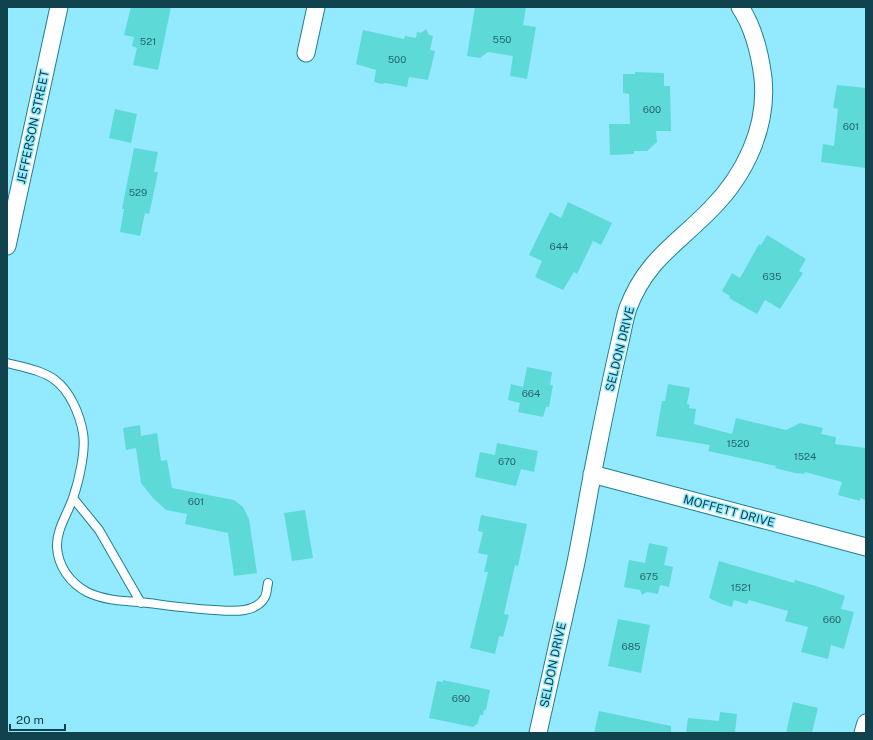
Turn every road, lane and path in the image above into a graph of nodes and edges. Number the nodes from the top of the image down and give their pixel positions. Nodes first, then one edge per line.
1 (59, 7) edge
2 (316, 7) edge
3 (740, 7) edge
4 (306, 53) dead end
5 (7, 246) edge
6 (7, 363) edge
7 (592, 474) junction
8 (73, 498) junction
9 (866, 547) edge
10 (268, 583) dead end
11 (141, 602) junction
12 (866, 723) edge
13 (538, 733) edge
14 (863, 733) edge

1 - 5 street, JEFFERSON STREET
2 - 4 street
3 - 7 street, SELDON DRIVE
6 - 8 lane
7 - 9 street, MOFFETT DRIVE
7 - 13 street, SELDON DRIVE
8 - 11 lane
8 - 11 lane
10 - 11 lane
12 - 14 street

